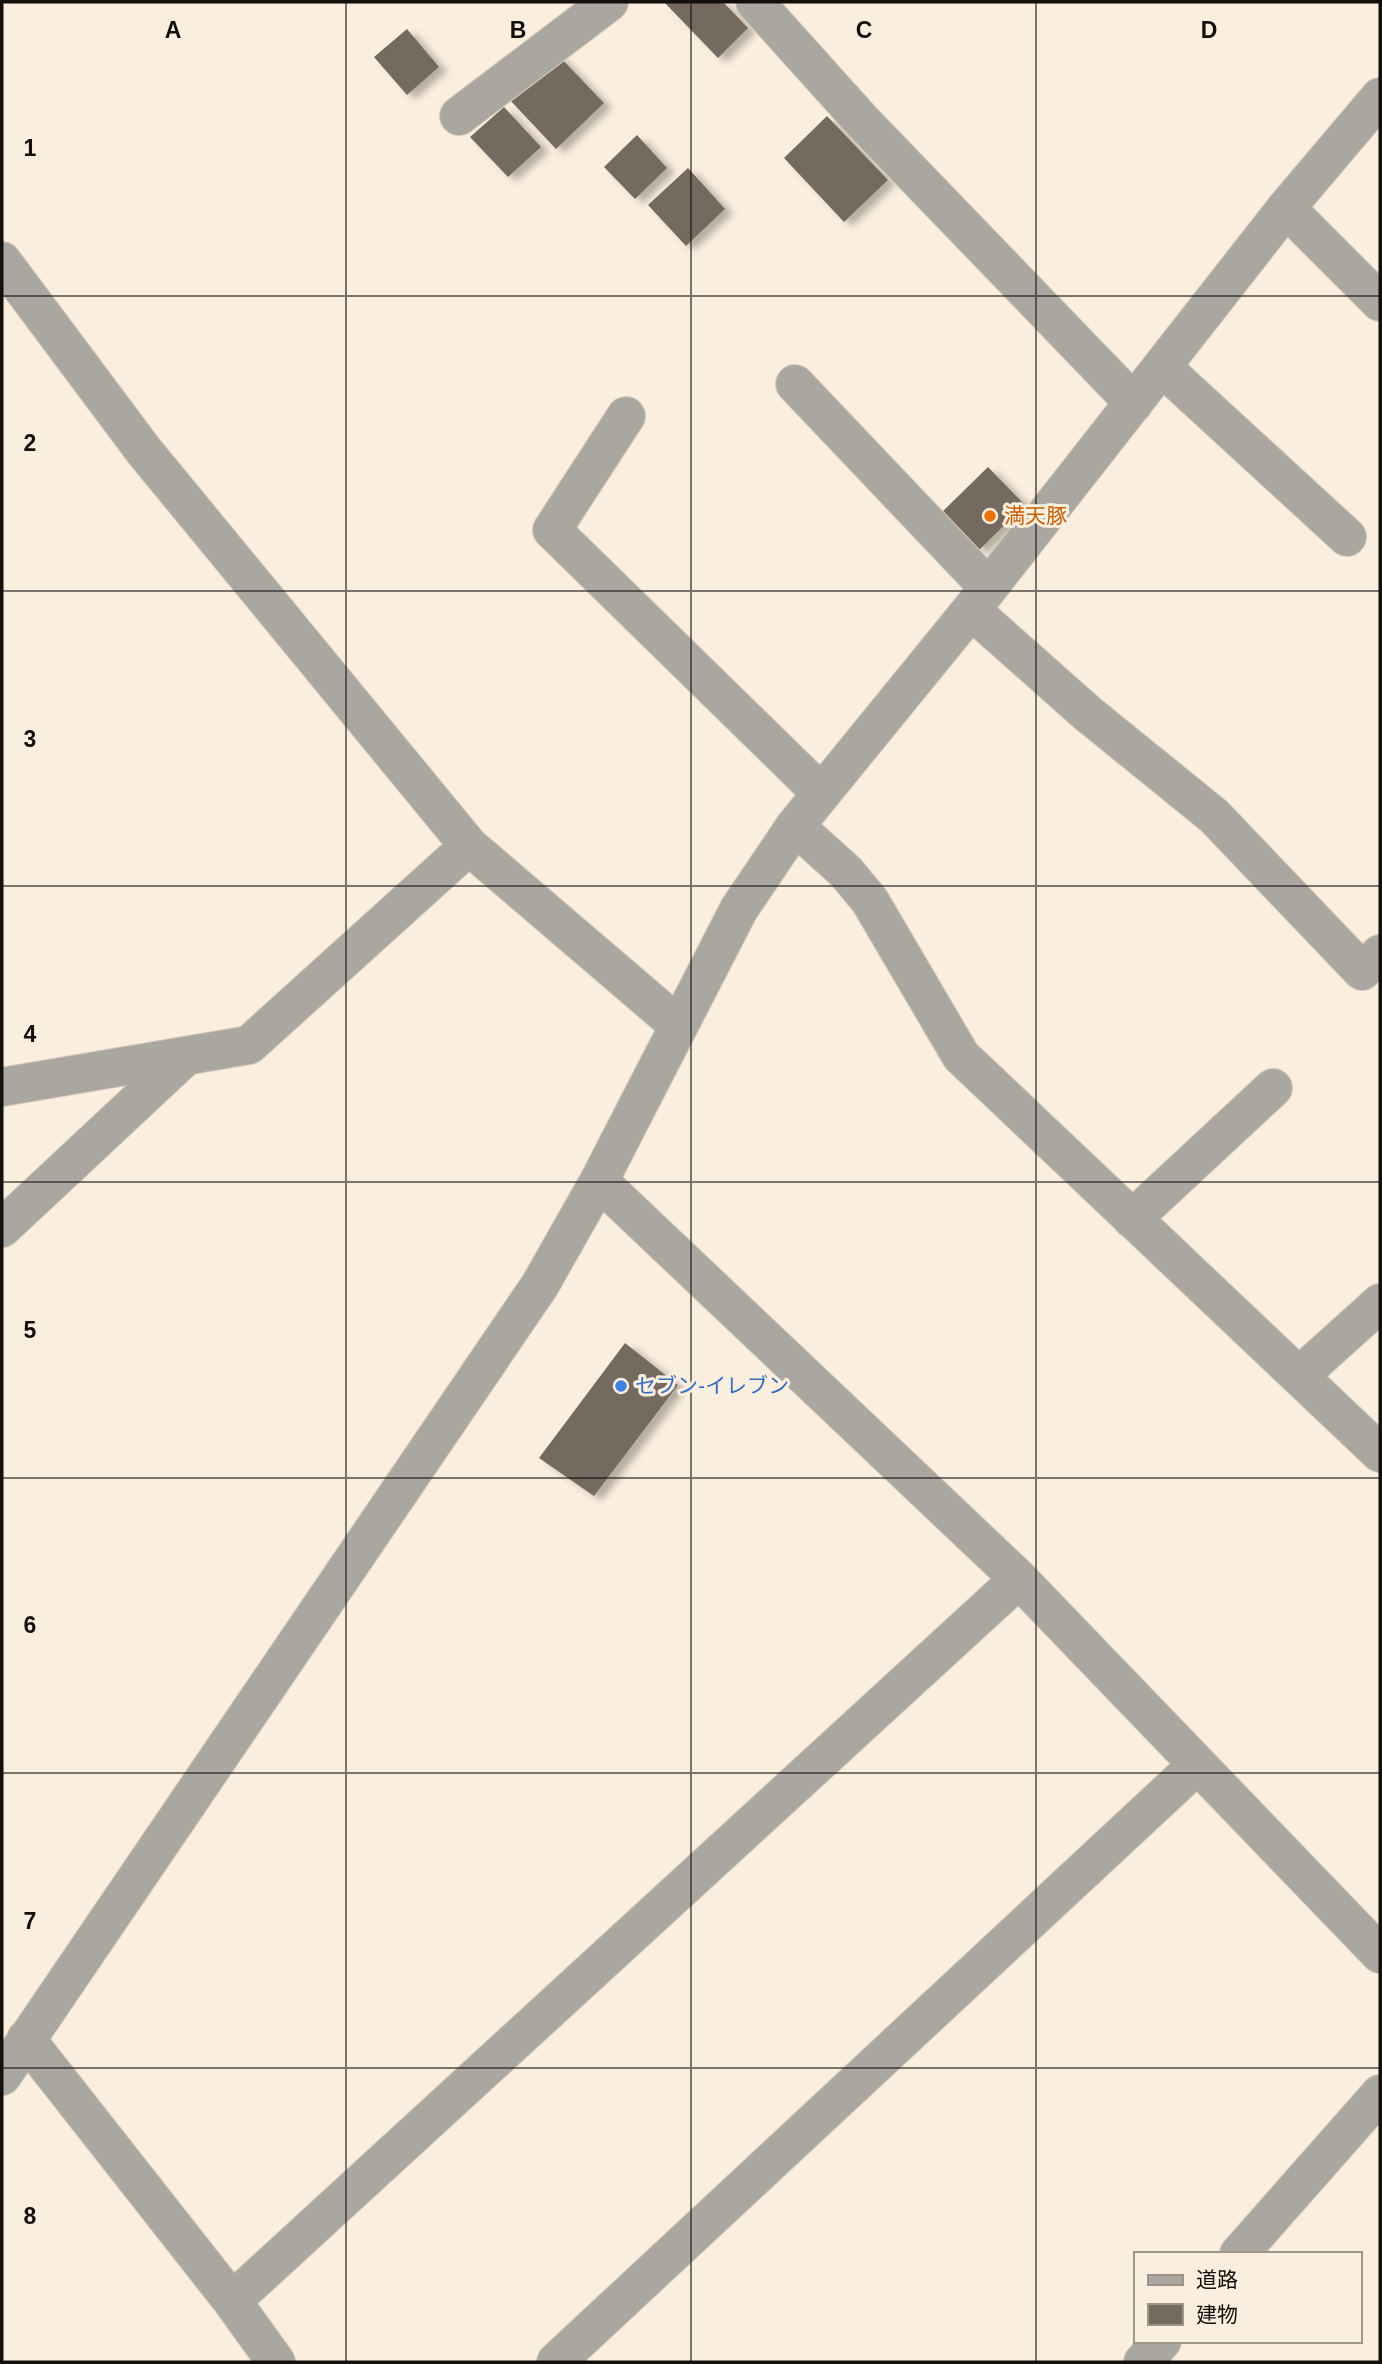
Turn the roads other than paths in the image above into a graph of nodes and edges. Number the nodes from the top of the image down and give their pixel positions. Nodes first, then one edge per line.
1 (609, 2) edge
2 (755, 2) edge
3 (1380, 96) edge
4 (459, 116) dead end
5 (1286, 208) junction
6 (2, 261) edge
7 (1380, 302) edge
8 (1163, 368) junction
9 (795, 384) dead end
10 (1134, 403) junction
11 (626, 416) dead end
12 (1348, 537) dead end
13 (980, 598) junction
14 (821, 793) junction
15 (795, 826) junction
16 (469, 846) junction
17 (1380, 954) edge
18 (678, 1025) junction
19 (186, 1056) junction
20 (2, 1087) edge
21 (1273, 1088) dead end
22 (599, 1181) junction
23 (1132, 1219) junction
24 (2, 1228) edge
25 (1380, 1303) edge
26 (1299, 1376) junction
27 (1380, 1453) edge
28 (1019, 1579) junction
29 (1197, 1765) junction
30 (1380, 1954) edge
31 (26, 2039) junction
32 (2, 2076) edge
33 (1380, 2094) edge
34 (1241, 2252) edge
35 (232, 2301) junction
36 (1160, 2343) edge
37 (276, 2362) edge
38 (556, 2362) edge
39 (1143, 2362) edge

1 - 4 street
2 - 10 street
3 - 5 street
5 - 7 street
5 - 8 street
6 - 16 street
8 - 10 street
8 - 12 street
9 - 13 street
10 - 13 street
11 - 14 street
13 - 14 street
13 - 17 street
14 - 15 street
15 - 18 street
15 - 23 street
16 - 18 street
16 - 19 street
18 - 22 street
19 - 20 street
19 - 24 street
21 - 23 street
22 - 28 street
22 - 31 street
23 - 26 street
25 - 26 street
26 - 27 street
28 - 29 street
28 - 35 street
29 - 30 street
29 - 38 street
31 - 32 street
31 - 35 street
33 - 34 street
35 - 37 street
36 - 39 street

